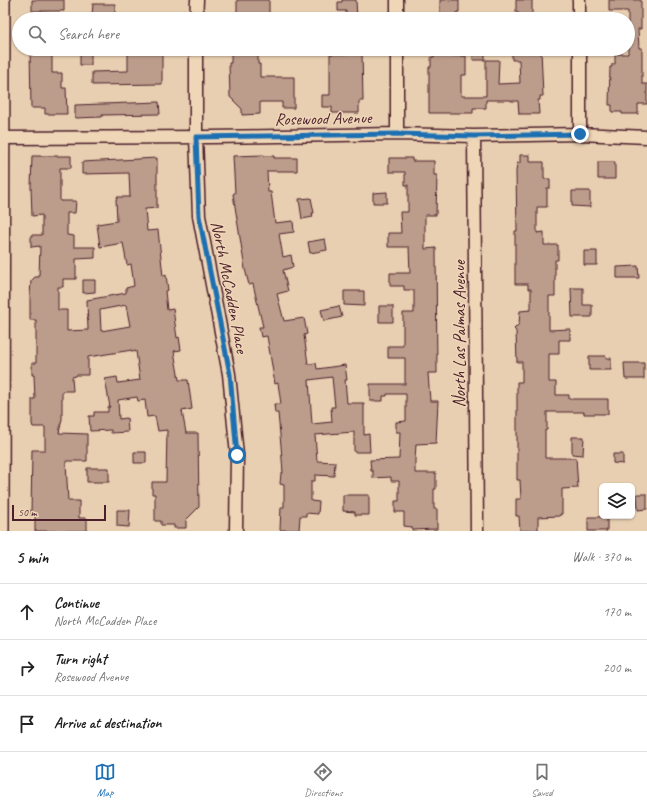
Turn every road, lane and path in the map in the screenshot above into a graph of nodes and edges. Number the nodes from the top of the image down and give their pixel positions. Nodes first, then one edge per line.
1 (2, 0) edge
2 (196, 0) edge
3 (397, 0) edge
4 (579, 0) edge
5 (196, 12) edge
6 (397, 12) edge
7 (579, 12) edge
8 (196, 56) edge
9 (397, 56) edge
10 (580, 56) edge
11 (397, 134) junction
12 (580, 134) junction
13 (474, 136) junction
14 (196, 137) junction
15 (647, 137) edge
16 (0, 138) edge
17 (1, 531) edge
18 (236, 531) edge
19 (477, 531) edge

1 - 16 main road
2 - 5 street
3 - 6 street
4 - 7 street
8 - 14 street, North McCadden Place
9 - 11 street
10 - 12 street
11 - 13 street, Rosewood Avenue
11 - 14 street, Rosewood Avenue
12 - 13 street, Rosewood Avenue
12 - 15 street, Rosewood Avenue
13 - 19 street, North Las Palmas Avenue
14 - 16 street, Rosewood Avenue
14 - 18 street, North McCadden Place
16 - 17 main road

